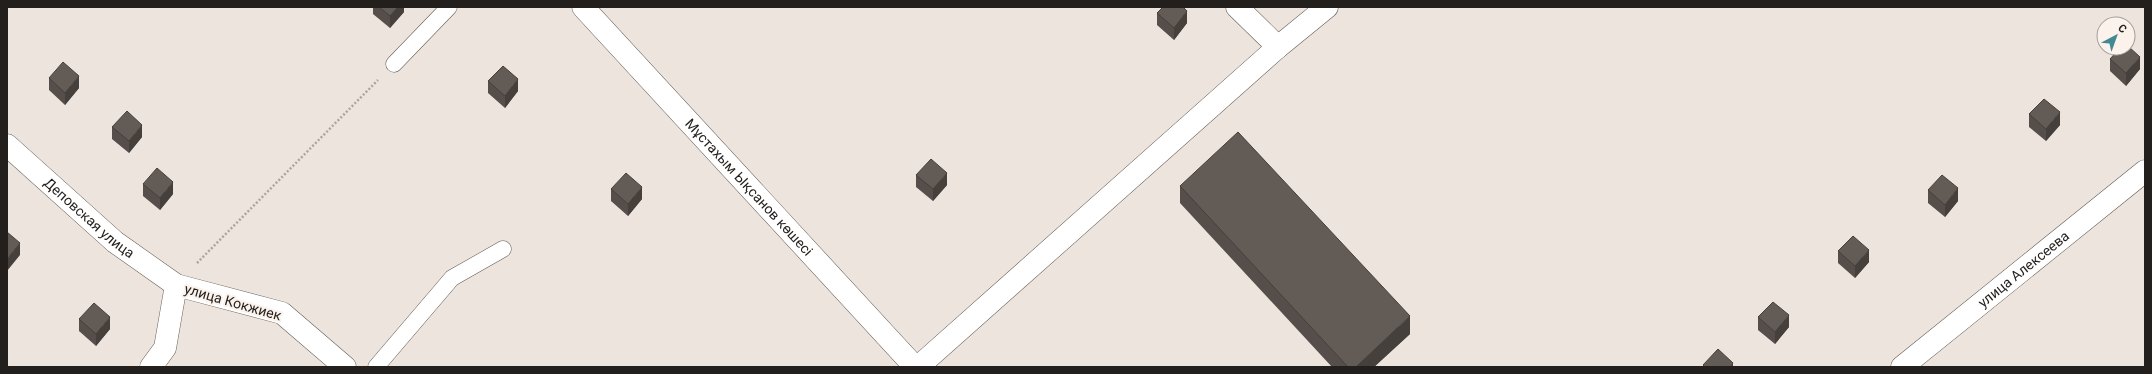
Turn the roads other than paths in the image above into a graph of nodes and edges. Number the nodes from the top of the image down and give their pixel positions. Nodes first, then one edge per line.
1 (449, 7) edge
2 (583, 7) edge
3 (1237, 7) edge
4 (1327, 7) edge
5 (1278, 46) junction
6 (394, 64) road end
7 (7, 145) edge
8 (2145, 171) edge
9 (503, 250) dead end
10 (176, 285) junction
11 (151, 367) edge
12 (345, 367) edge
13 (376, 367) edge
14 (915, 367) edge
15 (918, 367) edge
16 (1902, 367) edge

1 - 6 lane
2 - 14 street, Мұстахым Ықсанов көшесі
3 - 5 street
4 - 5 street
5 - 15 street
7 - 10 street, Деповская улица
8 - 16 street, улица Алексеева
9 - 13 lane
10 - 11 street
10 - 12 street, улица Кокжиек

